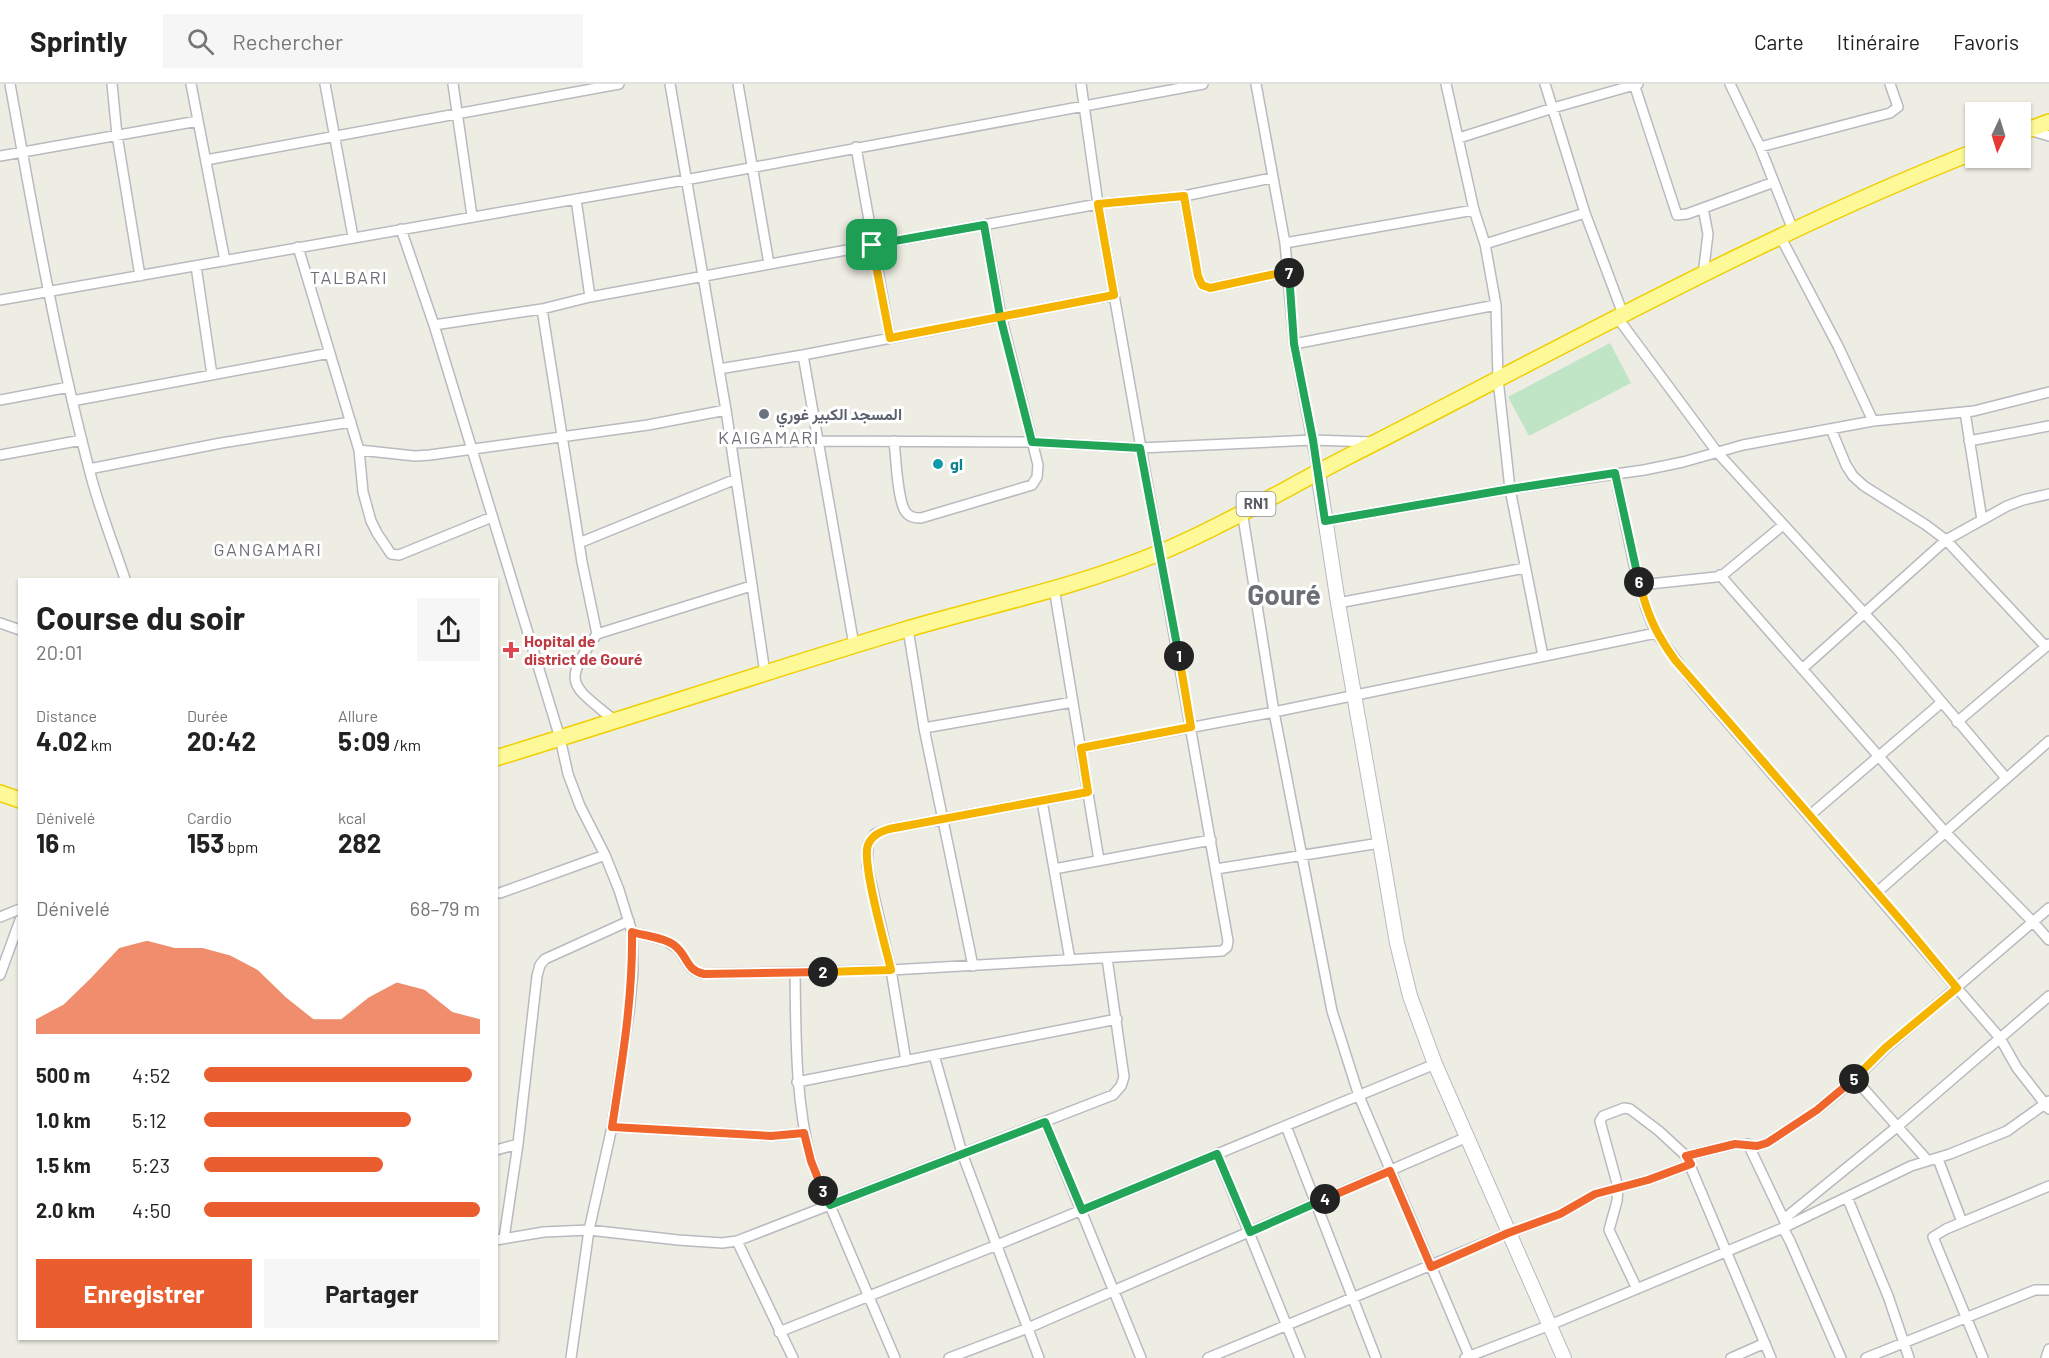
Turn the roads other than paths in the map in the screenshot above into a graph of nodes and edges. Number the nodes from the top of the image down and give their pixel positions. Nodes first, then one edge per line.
1 (10, 84) edge
2 (112, 84) edge
3 (191, 84) edge
4 (325, 84) edge
5 (453, 84) edge
6 (619, 84) edge
7 (670, 84) edge
8 (738, 84) edge
9 (1081, 84) edge
10 (1203, 84) edge
11 (1256, 84) edge
12 (1446, 84) edge
13 (1545, 84) edge
14 (1635, 84) edge
15 (1730, 84) edge
16 (1890, 84) edge
17 (1084, 106) junction
18 (1553, 108) junction
19 (457, 114) junction
20 (198, 121) junction
21 (2049, 122) edge
22 (2031, 130) edge
23 (2031, 133) edge
24 (117, 135) junction
25 (335, 136) junction
26 (2049, 136) edge
27 (1459, 138) junction
28 (856, 147) junction
29 (1760, 147) junction
30 (22, 152) junction
31 (1965, 155) edge
32 (0, 156) edge
33 (206, 160) junction
34 (752, 167) junction
35 (1272, 178) junction
36 (685, 180) junction
37 (1774, 182) junction
38 (1184, 196) junction
39 (576, 199) junction
40 (1098, 204) junction
41 (1703, 208) junction
42 (1474, 210) junction
43 (1586, 213) junction
44 (472, 216) junction
45 (984, 225) junction
46 (401, 229) junction
47 (1787, 233) junction
48 (353, 237) junction
49 (1285, 243) junction
50 (1485, 243) junction
51 (872, 245) junction
52 (298, 247) junction
53 (225, 261) junction
54 (769, 264) junction
55 (196, 266) junction
56 (1289, 271) junction
57 (1703, 275) junction
58 (140, 276) junction
59 (702, 277) junction
60 (48, 293) junction
61 (1114, 295) junction
62 (590, 297) junction
63 (0, 300) edge
64 (1496, 305) junction
65 (542, 309) junction
66 (1000, 316) junction
67 (1620, 316) junction
68 (434, 325) junction
69 (890, 338) junction
70 (1294, 344) junction
71 (330, 353) junction
72 (803, 355) junction
73 (719, 369) junction
74 (212, 375) junction
75 (1498, 379) junction
76 (69, 387) junction
77 (2049, 392) edge
78 (0, 400) edge
79 (72, 401) junction
80 (726, 410) junction
81 (1965, 412) junction
82 (1874, 421) junction
83 (351, 422) junction
84 (2049, 426) edge
85 (1831, 429) junction
86 (563, 435) junction
87 (82, 440) junction
88 (1313, 440) junction
89 (817, 441) junction
90 (894, 441) junction
91 (1969, 441) junction
92 (1032, 442) junction
93 (730, 443) junction
94 (1376, 443) junction
95 (472, 448) junction
96 (1140, 448) junction
97 (359, 450) junction
98 (1717, 452) junction
99 (0, 455) edge
100 (89, 469) junction
101 (1318, 472) junction
102 (1615, 473) junction
103 (736, 479) junction
104 (1510, 489) junction
105 (2049, 494) edge
106 (1242, 511) junction
107 (492, 517) junction
108 (1982, 520) junction
109 (1325, 521) junction
110 (1783, 525) junction
111 (1946, 540) junction
112 (579, 543) junction
113 (1161, 552) junction
114 (1524, 568) junction
115 (1720, 575) junction
116 (124, 578) edge
117 (1254, 585) junction
118 (1640, 585) junction
119 (751, 586) junction
120 (1054, 588) junction
121 (1242, 588) dead end
122 (1338, 603) junction
123 (1864, 613) junction
124 (0, 623) edge
125 (18, 629) edge
126 (908, 629) junction
127 (1656, 633) junction
128 (597, 634) junction
129 (854, 645) junction
130 (2048, 646) edge
131 (1543, 656) junction
132 (1802, 669) junction
133 (765, 673) junction
134 (1354, 694) junction
135 (1074, 702) junction
136 (1941, 703) junction
137 (1274, 712) junction
138 (615, 721) junction
139 (1957, 722) junction
140 (1191, 727) junction
141 (924, 728) junction
142 (560, 738) junction
143 (2049, 741) edge
144 (1081, 748) junction
145 (1879, 756) junction
146 (498, 757) edge
147 (2006, 778) junction
148 (1088, 792) junction
149 (0, 793) edge
150 (18, 799) edge
151 (1042, 801) junction
152 (1809, 816) junction
153 (943, 819) junction
154 (1945, 832) junction
155 (1211, 840) junction
156 (1380, 843) junction
157 (1300, 854) junction
158 (604, 855) junction
159 (1099, 860) junction
160 (1054, 869) junction
161 (1216, 869) junction
162 (500, 893) dead end
163 (1876, 893) junction
164 (2049, 908) edge
165 (18, 910) edge
166 (0, 917) edge
167 (628, 921) junction
168 (2034, 923) junction
169 (18, 926) edge
170 (632, 932) junction
171 (2049, 940) edge
172 (1107, 958) junction
173 (1070, 960) junction
174 (973, 966) junction
175 (891, 970) junction
176 (795, 973) junction
177 (0, 975) edge
178 (1957, 988) junction
179 (2049, 996) edge
180 (1117, 1019) junction
181 (2000, 1038) junction
182 (934, 1055) junction
183 (906, 1060) junction
184 (1435, 1064) junction
185 (1855, 1079) junction
186 (797, 1082) junction
187 (1359, 1096) junction
188 (2048, 1104) edge
189 (1045, 1122) junction
190 (1286, 1126) junction
191 (1898, 1126) junction
192 (612, 1127) junction
193 (804, 1133) junction
194 (1467, 1137) junction
195 (518, 1144) junction
196 (1748, 1144) junction
197 (498, 1149) edge
198 (962, 1153) junction
199 (1217, 1154) junction
200 (1689, 1160) junction
201 (1933, 1160) junction
202 (1390, 1171) junction
203 (2049, 1186) edge
204 (1618, 1187) junction
205 (1847, 1197) junction
206 (1317, 1203) junction
207 (830, 1205) junction
208 (1082, 1210) junction
209 (1962, 1222) junction
210 (1785, 1224) junction
211 (589, 1230) junction
212 (1250, 1232) junction
213 (1508, 1233) junction
214 (500, 1239) edge
215 (737, 1241) junction
216 (997, 1245) junction
217 (1727, 1251) junction
218 (1431, 1267) junction
219 (1637, 1289) junction
220 (1113, 1290) junction
221 (2049, 1290) edge
222 (869, 1296) junction
223 (1353, 1299) junction
224 (1968, 1318) junction
225 (1550, 1325) junction
226 (1288, 1326) junction
227 (1028, 1328) junction
228 (779, 1332) junction
229 (1765, 1344) junction
230 (1904, 1344) junction
231 (2049, 1349) edge
232 (1468, 1357) edge
233 (571, 1358) edge
234 (793, 1358) edge
235 (895, 1358) edge
236 (949, 1358) edge
237 (1039, 1358) edge
238 (1141, 1358) edge
239 (1208, 1358) edge
240 (1300, 1358) edge
241 (1376, 1358) edge
242 (1564, 1358) edge
243 (1731, 1358) edge
244 (1771, 1358) edge
245 (1841, 1358) edge
246 (1866, 1358) edge
247 (1909, 1358) edge
248 (1983, 1358) edge
249 (2046, 1358) edge

1 - 30 street
2 - 24 street
3 - 20 street
4 - 25 street
5 - 19 street
6 - 19 street
7 - 36 street
8 - 34 street
9 - 17 street
10 - 17 street
11 - 35 street
12 - 27 street
13 - 18 street
14 - 18 street
14 - 41 street
15 - 29 street
16 - 29 street
17 - 28 street
17 - 40 street
18 - 27 street
18 - 43 street
19 - 25 street
19 - 44 street
20 - 24 street
20 - 33 street
21 - 22 highway
23 - 26 street
24 - 30 street
24 - 58 street
25 - 33 street
25 - 48 street
27 - 42 street
28 - 34 street
28 - 51 street
29 - 37 street
30 - 32 street
30 - 60 street
31 - 47 highway, RN1
33 - 53 street
34 - 36 street
34 - 54 street
35 - 38 street
35 - 49 street
36 - 39 street
36 - 59 street
37 - 41 street
37 - 47 street
38 - 40 street
38 - 56 street
39 - 44 street
39 - 62 street
40 - 45 street
40 - 61 street
41 - 57 street
42 - 49 street
42 - 50 street
43 - 50 street
43 - 67 street
44 - 46 street
45 - 51 street
45 - 66 street
46 - 48 street
46 - 68 street
47 - 57 highway, RN1
47 - 82 street
48 - 52 street
49 - 56 street
50 - 64 street
51 - 54 street
51 - 69 street
52 - 53 street
52 - 71 street
53 - 55 street
54 - 59 street
55 - 58 street
55 - 74 street
56 - 70 street
57 - 67 highway, RN1
58 - 60 street
59 - 62 street
59 - 73 street
60 - 63 street
60 - 76 street
61 - 66 street
61 - 96 street
62 - 65 street
64 - 70 street
64 - 75 street
65 - 68 street
65 - 86 street
66 - 69 street
66 - 92 street
67 - 75 highway, RN1
67 - 98 street
68 - 95 street
69 - 72 street
70 - 88 street
71 - 74 street
71 - 83 street
72 - 73 street
72 - 89 street
73 - 80 street
74 - 79 street
75 - 94 highway, RN1
75 - 104 street
76 - 78 street
76 - 79 street
77 - 81 street
79 - 87 street
80 - 86 street
80 - 93 street
81 - 82 street
81 - 91 street
82 - 85 street
83 - 97 street
83 - 100 street
84 - 91 street
85 - 98 street
85 - 111 street
86 - 95 street
86 - 112 street
87 - 99 street
87 - 100 street
88 - 94 street
88 - 96 street
88 - 101 street
89 - 90 street
89 - 93 street
89 - 129 street
90 - 92 street
90 - 92 street
91 - 108 street
92 - 96 street
93 - 103 street
94 - 101 highway, RN1
95 - 97 street
95 - 107 street
96 - 113 street
97 - 107 street
98 - 102 street
98 - 110 street
100 - 116 street
101 - 106 highway, RN1
101 - 109 main road
102 - 104 street
102 - 118 street
103 - 112 street
103 - 119 street
104 - 109 street
104 - 114 street
105 - 108 street
106 - 113 highway, RN1
106 - 117 street
107 - 142 street
108 - 111 street
109 - 122 main road
110 - 115 street
110 - 123 street
111 - 123 street
111 - 130 street
112 - 128 street
113 - 120 highway, RN1
113 - 140 street
114 - 122 street
114 - 131 street
115 - 118 street
115 - 132 street
117 - 121 street
117 - 137 street
118 - 127 street
119 - 128 street
119 - 133 street
120 - 126 highway, RN1
120 - 135 street
122 - 134 main road
123 - 132 street
123 - 136 street
124 - 125 street
126 - 129 highway, RN1
126 - 141 street
127 - 131 street
127 - 152 street
128 - 138 street
129 - 133 highway, RN1
130 - 139 street
131 - 134 street
132 - 145 street
133 - 138 highway, RN1
134 - 137 street
134 - 156 main road
135 - 141 street
135 - 144 street
136 - 139 street
136 - 145 street
137 - 140 street
137 - 157 street
138 - 142 highway, RN1
139 - 147 street
140 - 144 street
140 - 155 street
141 - 153 street
142 - 146 highway, RN1
142 - 158 street
143 - 147 street
144 - 148 street
145 - 152 street
145 - 154 street
147 - 154 street
148 - 151 street
148 - 159 street
149 - 150 highway
151 - 153 street
151 - 160 street
152 - 163 street
153 - 174 street
153 - 175 street
154 - 163 street
154 - 168 street
155 - 159 street
155 - 161 street
156 - 157 street
156 - 184 main road
157 - 161 street
157 - 187 street
158 - 162 street
158 - 167 street
159 - 160 street
160 - 173 street
161 - 172 street
163 - 178 street
164 - 168 street
165 - 166 street
167 - 170 street
167 - 195 street
168 - 171 street
168 - 178 street
169 - 177 street
170 - 176 street
170 - 192 street
172 - 173 street
172 - 180 street
173 - 174 street
174 - 175 street
175 - 176 street
175 - 183 street
176 - 186 street
178 - 181 street
178 - 185 street
179 - 181 street
180 - 182 street
180 - 189 street
181 - 188 street
181 - 191 street
182 - 183 street
182 - 198 street
183 - 186 street
184 - 187 street
184 - 194 main road
185 - 191 street
185 - 196 street
186 - 193 street
187 - 190 street
187 - 202 street
188 - 201 street
189 - 198 street
189 - 208 street
190 - 199 street
190 - 206 street
191 - 201 street
191 - 210 street
192 - 193 street
192 - 211 street
193 - 207 street
194 - 202 street
194 - 213 main road
195 - 197 street
195 - 214 street
196 - 200 street
196 - 210 street
198 - 207 street
198 - 216 street
199 - 208 street
199 - 212 street
200 - 204 street
200 - 204 street
200 - 217 street
201 - 205 street
201 - 209 street
202 - 206 street
202 - 218 street
203 - 209 street
204 - 213 street
204 - 219 street
205 - 210 street
205 - 230 street
206 - 212 street
206 - 223 street
207 - 215 street
207 - 222 street
208 - 216 street
208 - 220 street
209 - 224 street
210 - 217 street
210 - 245 street
211 - 214 street
211 - 215 street
211 - 233 street
212 - 220 street
212 - 226 street
213 - 218 street
213 - 225 main road
215 - 228 street
216 - 222 street
216 - 227 street
217 - 219 street
217 - 229 street
218 - 223 street
218 - 232 street
219 - 225 street
220 - 227 street
220 - 238 street
221 - 224 street
222 - 228 street
222 - 235 street
223 - 226 street
223 - 241 street
224 - 230 street
224 - 248 street
225 - 232 street
225 - 242 main road
226 - 239 street
226 - 240 street
227 - 236 street
227 - 237 street
228 - 234 street
229 - 243 street
229 - 244 street
230 - 246 street
230 - 247 street
231 - 249 street

